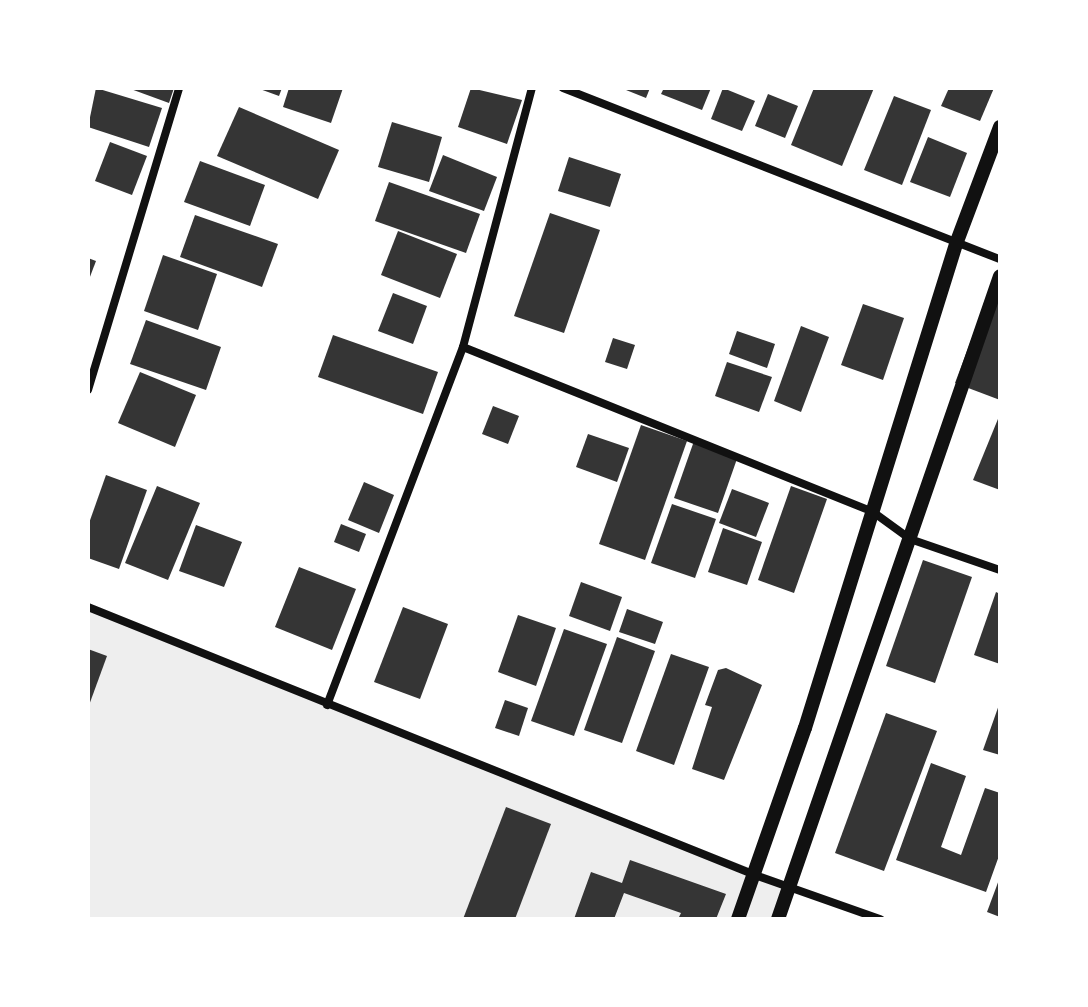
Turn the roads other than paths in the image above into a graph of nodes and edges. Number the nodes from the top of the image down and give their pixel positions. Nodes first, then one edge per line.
1 (179, 88) edge
2 (532, 88) edge
3 (563, 88) edge
4 (1000, 127) edge
5 (956, 244) junction
6 (1000, 259) edge
7 (1000, 276) edge
8 (463, 347) junction
9 (88, 390) edge
10 (873, 512) junction
11 (910, 539) junction
12 (1000, 570) edge
13 (88, 607) edge
14 (327, 705) junction
15 (755, 875) junction
16 (791, 884) junction
17 (738, 919) edge
18 (778, 919) edge
19 (880, 919) edge

1 - 9 street
2 - 8 street
3 - 5 street
4 - 5 street
5 - 6 street
5 - 10 street
7 - 11 street
8 - 10 street
8 - 14 street
10 - 11 street
10 - 15 street
11 - 12 street
11 - 16 street
13 - 14 street
14 - 15 street
15 - 16 street
15 - 17 street
16 - 18 street
16 - 19 street

